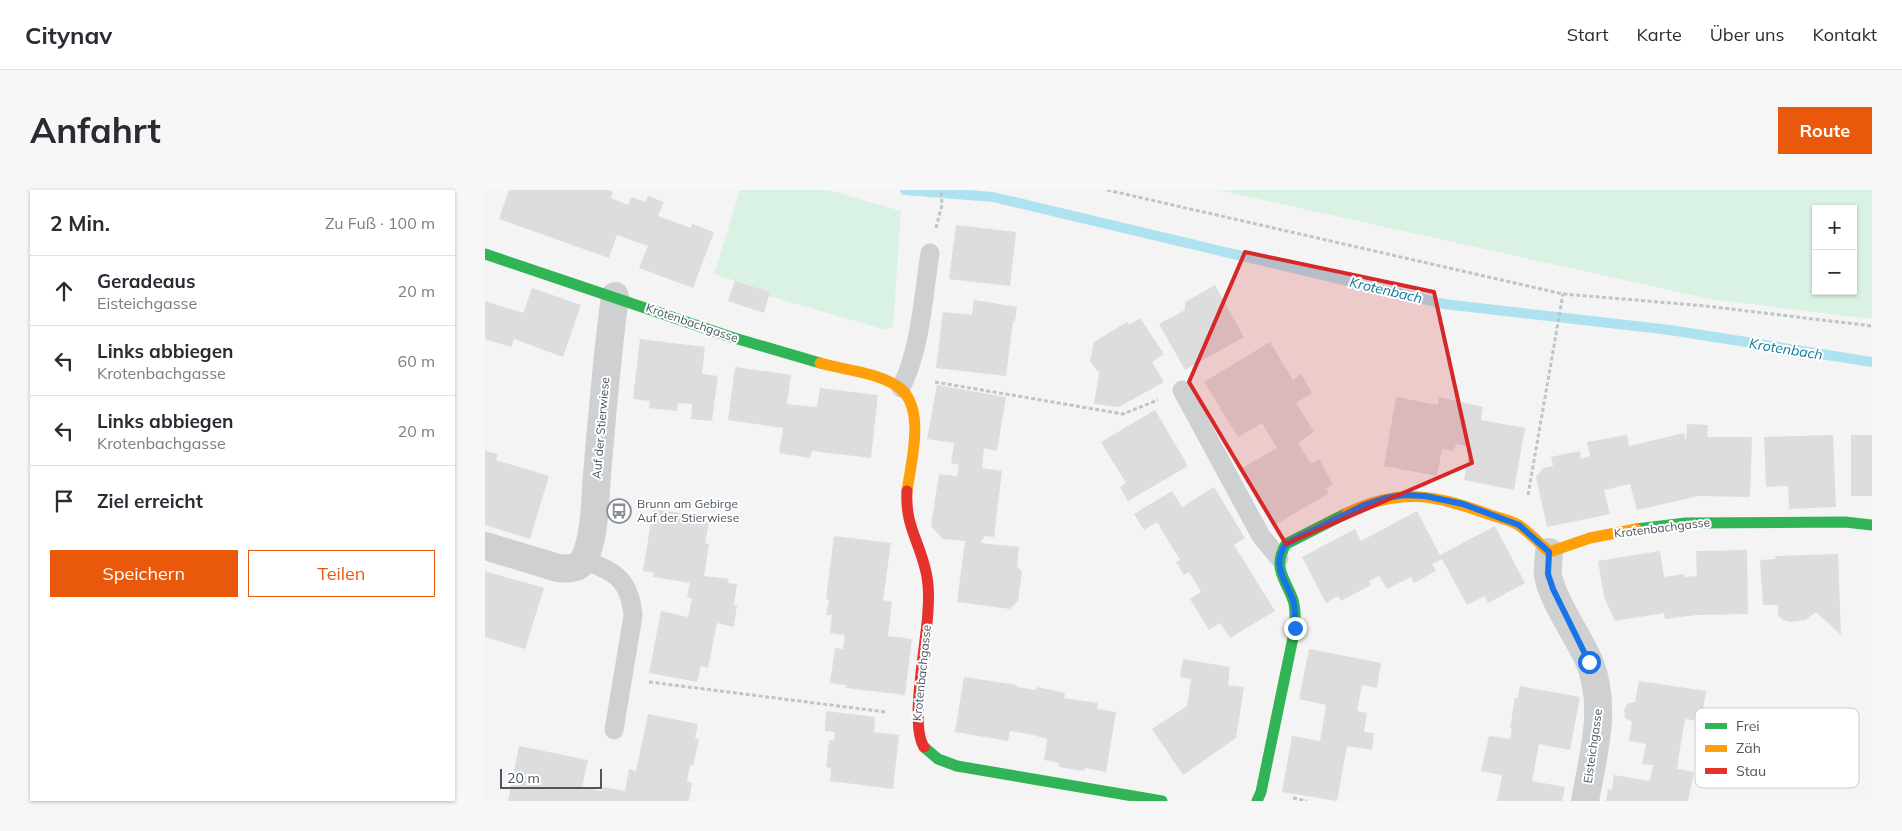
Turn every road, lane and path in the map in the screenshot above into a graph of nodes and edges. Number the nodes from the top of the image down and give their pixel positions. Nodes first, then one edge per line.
1 (941, 190) edge
2 (1107, 190) edge
3 (942, 205) dead end
4 (930, 253) dead end
5 (485, 254) edge
6 (1563, 294) junction
7 (615, 296) junction
8 (1872, 326) edge
9 (903, 382) junction
10 (1182, 390) joint
11 (1519, 525) junction
12 (1872, 525) edge
13 (485, 546) edge
14 (1549, 552) junction
15 (1279, 558) junction
16 (584, 560) junction
17 (624, 678) junction
18 (917, 716) junction
19 (614, 730) dead end
20 (1162, 801) edge
21 (1257, 801) edge
22 (1585, 801) edge

1 - 3 path
2 - 6 path
4 - 9 lane
5 - 7 street, Krotenbachgasse
6 - 8 path
6 - 11 path
7 - 9 street, Krotenbachgasse
7 - 16 street, Auf der Stierwiese
9 - 10 path
9 - 18 street, Krotenbachgasse
10 - 15 lane
11 - 14 street
11 - 15 street
12 - 14 street, Krotenbachgasse
13 - 16 street
14 - 22 street, Eisteichgasse
15 - 21 street
16 - 17 lane
17 - 18 path
17 - 19 lane
18 - 20 street, Krotenbachgasse

